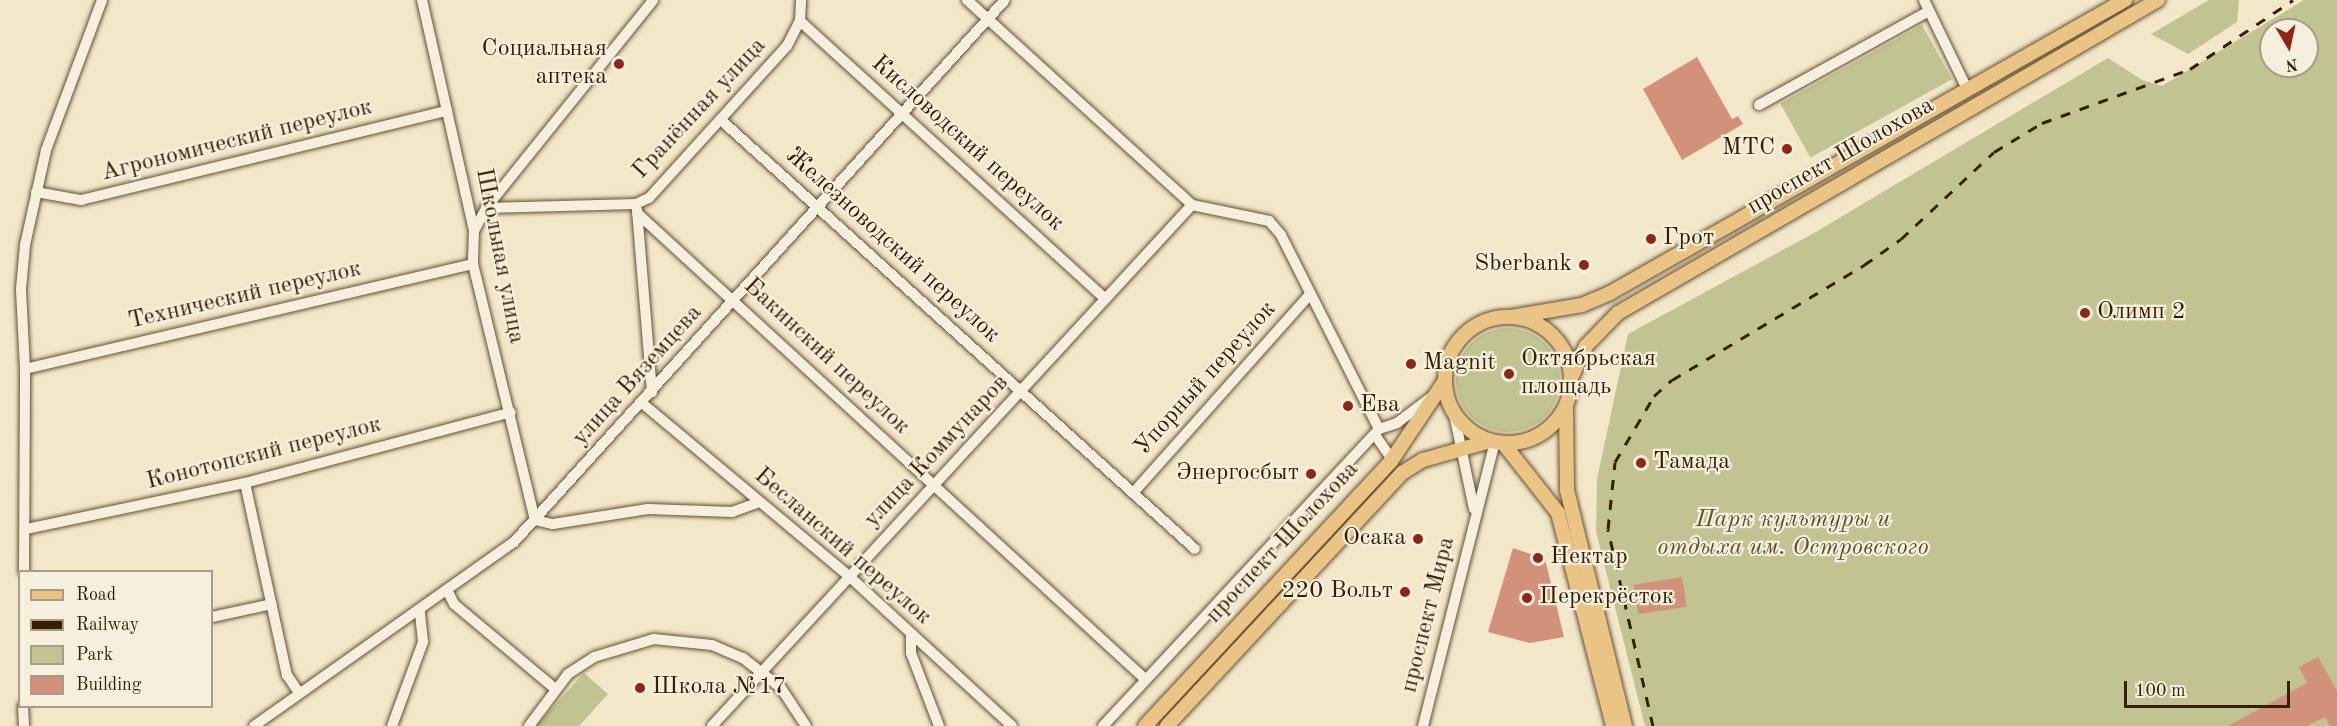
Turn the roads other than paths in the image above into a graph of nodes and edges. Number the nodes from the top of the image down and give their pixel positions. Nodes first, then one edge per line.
1 (102, 0) edge
2 (422, 0) edge
3 (653, 0) edge
4 (801, 0) edge
5 (967, 0) edge
6 (1005, 0) edge
7 (1924, 0) edge
8 (2125, 0) edge
9 (2158, 0) edge
10 (1929, 11) junction
11 (988, 19) junction
12 (800, 21) junction
13 (1968, 91) junction
14 (1759, 105) dead end
15 (447, 111) junction
16 (903, 116) junction
17 (721, 120) junction
18 (36, 192) junction
19 (1192, 205) junction
20 (486, 208) junction
21 (637, 208) junction
22 (818, 208) junction
23 (474, 231) junction
24 (473, 264) junction
25 (1310, 294) junction
26 (1106, 299) junction
27 (734, 300) junction
28 (1511, 317) junction
29 (26, 369) junction
30 (1571, 378) junction
31 (1444, 382) junction
32 (1021, 391) junction
33 (652, 392) junction
34 (1436, 396) junction
35 (642, 404) junction
36 (1566, 404) junction
37 (511, 412) junction
38 (1454, 414) junction
39 (1377, 432) junction
40 (1496, 442) junction
41 (1464, 447) junction
42 (1392, 459) junction
43 (245, 483) junction
44 (934, 487) junction
45 (1133, 493) junction
46 (759, 502) junction
47 (1475, 515) junction
48 (535, 520) junction
49 (26, 529) junction
50 (1195, 549) dead end
51 (24, 570) edge
52 (850, 578) junction
53 (447, 590) junction
54 (272, 604) junction
55 (420, 611) junction
56 (213, 617) edge
57 (911, 636) junction
58 (763, 672) junction
59 (1145, 679) junction
60 (554, 688) junction
61 (299, 693) junction
62 (23, 708) edge
63 (24, 726) edge
64 (254, 726) edge
65 (392, 726) edge
66 (529, 726) edge
67 (712, 726) edge
68 (806, 726) edge
69 (939, 726) edge
70 (1012, 726) edge
71 (1103, 726) edge
72 (1144, 726) edge
73 (1167, 726) edge
74 (1423, 726) edge
75 (1613, 726) edge
76 (1625, 726) edge

1 - 18 street
2 - 15 street, Школьная улица
3 - 20 street
4 - 12 street, Гранённая улица
5 - 11 street
6 - 11 street, улица Вяземцева
7 - 10 street
8 - 13 main road, проспект Шолохова
9 - 30 main road, проспект Шолохова
10 - 13 street
10 - 14 street
11 - 16 street, улица Вяземцева
11 - 19 street
12 - 16 street, Кисловодский переулок
12 - 17 street, Гранённая улица
13 - 28 main road, проспект Шолохова
15 - 18 street, Агрономический переулок
15 - 23 street, Школьная улица
16 - 22 street, улица Вяземцева
16 - 26 street, Кисловодский переулок
17 - 21 street, Гранённая улица
17 - 22 street, Железноводский переулок
18 - 29 street
19 - 25 street
19 - 26 street, улица Коммунаров
20 - 21 street, Гранённая улица
20 - 23 street
21 - 27 street, Бакинский переулок
21 - 33 street
22 - 27 street, улица Вяземцева
22 - 32 street, Железноводский переулок
23 - 24 street, Школьная улица
24 - 29 street, Технический переулок
24 - 37 street, Школьная улица
25 - 39 street
25 - 45 street, Упорный переулок
26 - 32 street, улица Коммунаров
27 - 33 street, улица Вяземцева
27 - 44 street, Бакинский переулок
28 - 30 main road
28 - 31 main road
29 - 49 street
30 - 36 main road
31 - 34 main road, проспект Шолохова
31 - 38 main road
32 - 44 street, улица Коммунаров
32 - 45 street, Железноводский переулок
33 - 35 street, улица Вяземцева
34 - 39 street
34 - 42 main road, проспект Шолохова
35 - 46 street, Бесланский переулок
35 - 48 street, улица Вяземцева
36 - 40 main road
36 - 76 main road
37 - 43 street, Конотопский переулок
37 - 48 street, Школьная улица
38 - 40 main road
38 - 41 street, проспект Мира
39 - 42 street
39 - 59 street
40 - 41 main road, проспект Шолохова
40 - 47 street, проспект Мира
40 - 75 main road
41 - 47 street, проспект Мира
41 - 73 main road, проспект Шолохова
42 - 72 main road, проспект Шолохова
43 - 49 street, Конотопский переулок
43 - 54 street
44 - 52 street, улица Коммунаров
44 - 59 street, Бакинский переулок
45 - 50 street, Железноводский переулок
46 - 48 street
46 - 52 street, Бесланский переулок
47 - 74 street, проспект Мира
48 - 53 street, улица Вяземцева
49 - 51 street
52 - 57 street, Бесланский переулок
52 - 58 street, улица Коммунаров
53 - 55 street, улица Вяземцева
53 - 60 street
54 - 56 street
54 - 61 street
55 - 61 street, улица Вяземцева
55 - 65 street
57 - 69 street
57 - 70 street, Бесланский переулок
58 - 60 street
58 - 67 street, улица Коммунаров
58 - 68 street
59 - 71 street
60 - 66 street
61 - 64 street, улица Вяземцева
62 - 63 street

